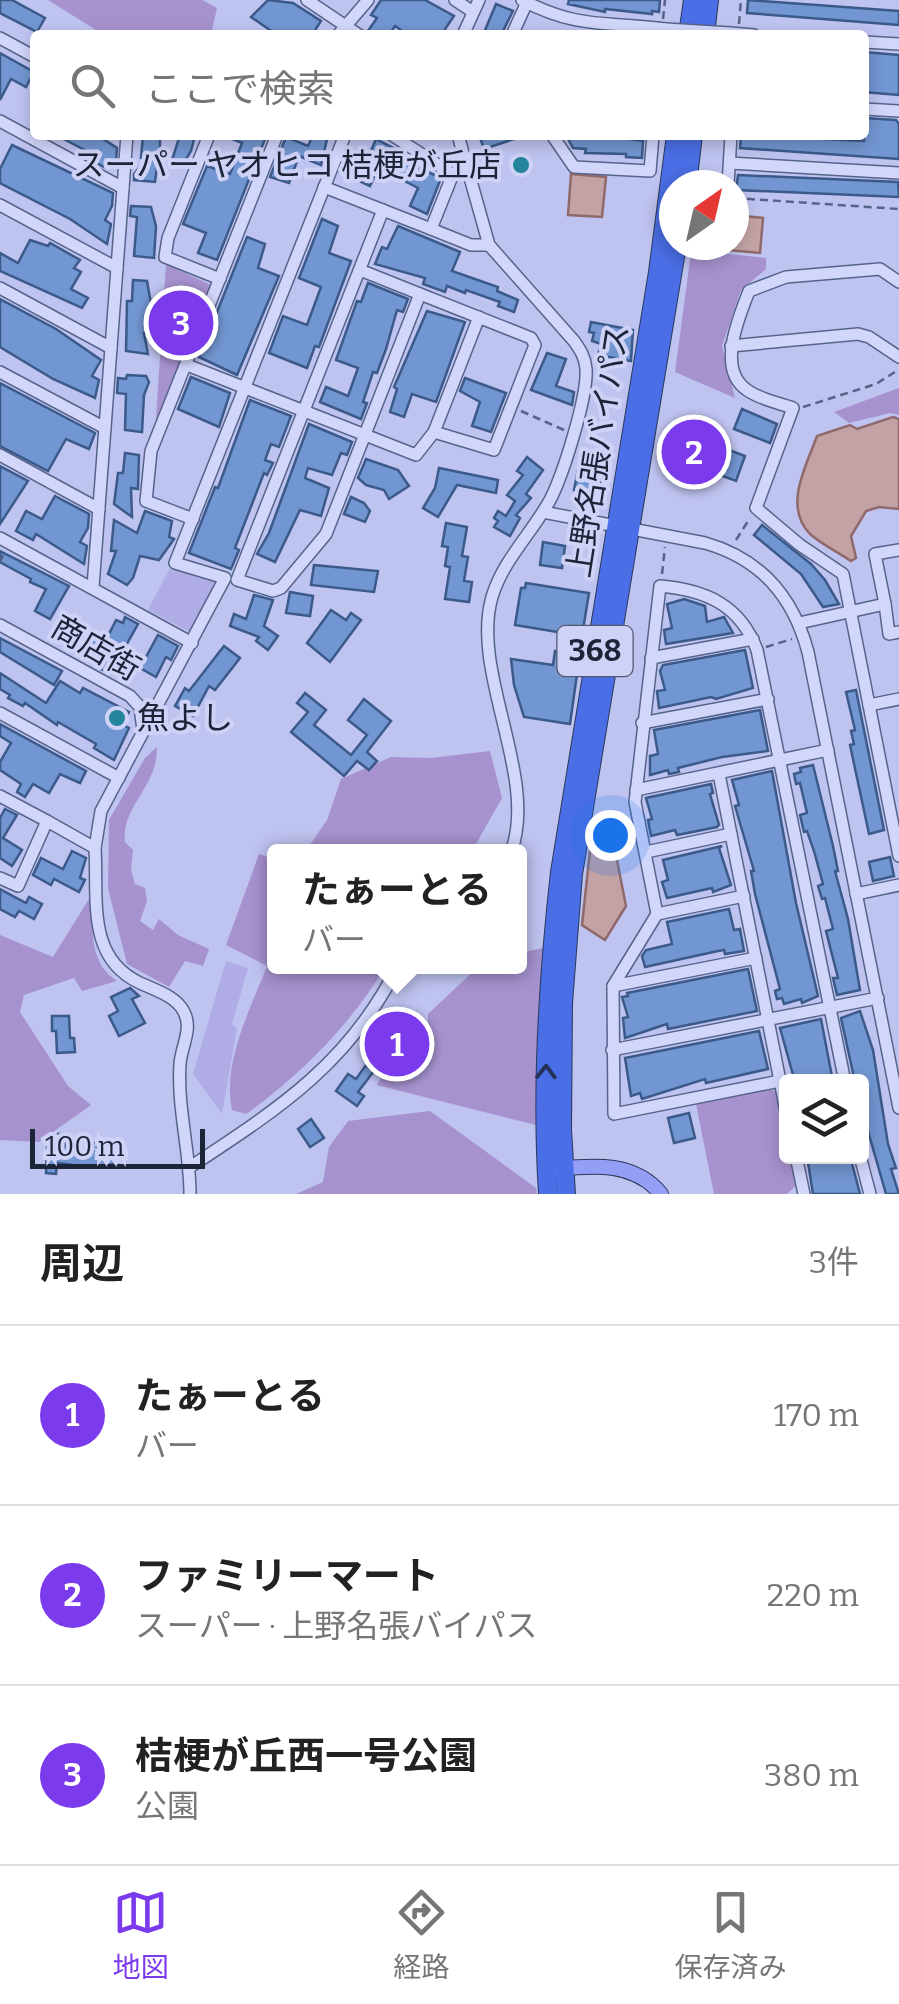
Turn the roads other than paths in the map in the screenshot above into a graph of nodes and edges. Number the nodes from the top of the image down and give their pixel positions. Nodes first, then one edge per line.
1 (308, 0) edge
2 (368, 0) edge
3 (455, 0) edge
4 (693, 0) edge
5 (709, 0) edge
6 (526, 1) edge
7 (476, 6) edge
8 (341, 30) edge
9 (343, 30) edge
10 (465, 30) edge
11 (514, 30) edge
12 (680, 30) edge
13 (689, 30) edge
14 (706, 30) edge
15 (0, 38) edge
16 (869, 42) edge
17 (899, 44) edge
18 (30, 54) edge
19 (869, 108) edge
20 (899, 110) edge
21 (0, 121) edge
22 (30, 137) edge
23 (35, 140) edge
24 (128, 140) edge
25 (207, 140) edge
26 (275, 140) edge
27 (343, 140) edge
28 (400, 140) edge
29 (459, 140) edge
30 (555, 140) edge
31 (653, 140) edge
32 (675, 140) edge
33 (692, 140) edge
34 (731, 140) edge
35 (730, 163) junction
36 (688, 170) edge
37 (729, 170) edge
38 (899, 173) edge
39 (123, 188) junction
40 (324, 188) junction
41 (0, 205) edge
42 (383, 210) junction
43 (431, 229) junction
44 (489, 245) junction
45 (674, 260) edge
46 (117, 268) junction
47 (360, 270) junction
48 (220, 279) junction
49 (899, 282) edge
50 (0, 288) edge
51 (420, 294) junction
52 (479, 317) junction
53 (731, 346) junction
54 (111, 348) junction
55 (899, 357) edge
56 (187, 365) junction
57 (0, 372) edge
58 (245, 388) junction
59 (303, 411) junction
60 (105, 428) junction
61 (434, 432) junction
62 (364, 436) junction
63 (0, 455) edge
64 (99, 509) junction
65 (542, 512) junction
66 (193, 519) junction
67 (622, 528) junction
68 (0, 538) edge
69 (899, 550) edge
70 (231, 579) junction
71 (93, 587) junction
72 (884, 604) junction
73 (850, 612) junction
74 (799, 623) junction
75 (0, 625) edge
76 (899, 632) edge
77 (192, 643) junction
78 (755, 644) junction
79 (652, 658) junction
80 (768, 699) junction
81 (899, 699) edge
82 (869, 705) junction
83 (0, 713) edge
84 (642, 724) junction
85 (143, 734) junction
86 (828, 750) junction
87 (780, 761) junction
88 (720, 774) junction
89 (119, 778) junction
90 (636, 790) junction
91 (0, 796) edge
92 (47, 822) junction
93 (897, 830) edge
94 (731, 834) junction
95 (513, 844) edge
96 (95, 848) junction
97 (646, 852) junction
98 (899, 856) edge
99 (0, 878) edge
100 (899, 885) edge
101 (856, 894) junction
102 (744, 896) junction
103 (657, 914) junction
104 (756, 958) junction
105 (393, 974) edge
106 (614, 986) junction
107 (878, 998) junction
108 (829, 1008) junction
109 (768, 1019) junction
110 (612, 1050) junction
111 (842, 1074) edge
112 (779, 1076) edge
113 (779, 1081) edge
114 (899, 1108) edge
115 (797, 1164) edge
116 (862, 1164) edge
117 (190, 1166) junction
118 (555, 1169) junction
119 (190, 1194) edge
120 (548, 1194) edge
121 (566, 1194) edge
122 (662, 1194) edge
123 (803, 1194) edge
124 (870, 1194) edge

1 - 8 street
2 - 9 street
3 - 7 street
4 - 13 highway
5 - 14 highway
6 - 11 street
6 - 12 street, bridge
7 - 10 street
15 - 18 street
16 - 17 street
19 - 20 street
21 - 22 street
23 - 39 street
24 - 39 street
25 - 48 street
26 - 48 street
27 - 40 street
28 - 43 street
29 - 44 street
30 - 31 street
32 - 67 highway, 上野名張バイパス / 368
33 - 36 highway
34 - 35 street
35 - 37 street
35 - 38 street
39 - 46 street
40 - 42 street
40 - 58 street
41 - 46 street
42 - 43 street
42 - 47 street
43 - 44 street
44 - 65 street
45 - 67 highway, 上野名張バイパス / 368
46 - 54 street
47 - 51 street
47 - 59 street
48 - 56 street
49 - 53 street
50 - 54 street
51 - 52 street
51 - 62 street
52 - 61 street
52 - 61 street
53 - 55 street
53 - 73 street
54 - 60 street
56 - 58 street
56 - 66 street
57 - 60 street
58 - 59 street
58 - 66 street
59 - 62 street
59 - 70 street
60 - 64 street
61 - 62 street
62 - 70 street
63 - 64 street
64 - 71 street
65 - 67 street
65 - 95 street
66 - 70 street
67 - 74 street
67 - 118 highway, 上野名張バイパス / 368
68 - 71 street
69 - 72 street
70 - 77 street
71 - 77 street
72 - 73 street
72 - 76 street
73 - 74 street
73 - 82 street
74 - 86 street
75 - 85 street, 商店街
77 - 85 street
78 - 79 street
78 - 79 street
78 - 80 street
79 - 84 street
80 - 84 street
80 - 87 street
81 - 82 street
82 - 93 street
83 - 89 street
84 - 90 street
85 - 89 street
86 - 87 street
86 - 101 street
87 - 88 street
87 - 108 street
88 - 90 street
88 - 94 street
89 - 96 street
90 - 97 street
91 - 92 street
92 - 96 street
92 - 99 street
93 - 98 street
94 - 97 street
94 - 102 street
96 - 117 street
97 - 103 street
100 - 101 street
101 - 107 street
102 - 103 street
102 - 104 street
103 - 106 street
104 - 106 street
104 - 109 street
105 - 117 street
106 - 110 street
107 - 108 street
107 - 114 street
108 - 109 street
108 - 111 street
109 - 110 street
109 - 112 street
110 - 113 street
115 - 123 street
116 - 124 street
117 - 119 street
118 - 120 highway, 上野名張バイパス / 368
118 - 121 highway, 上野名張バイパス / 368
118 - 122 main road

